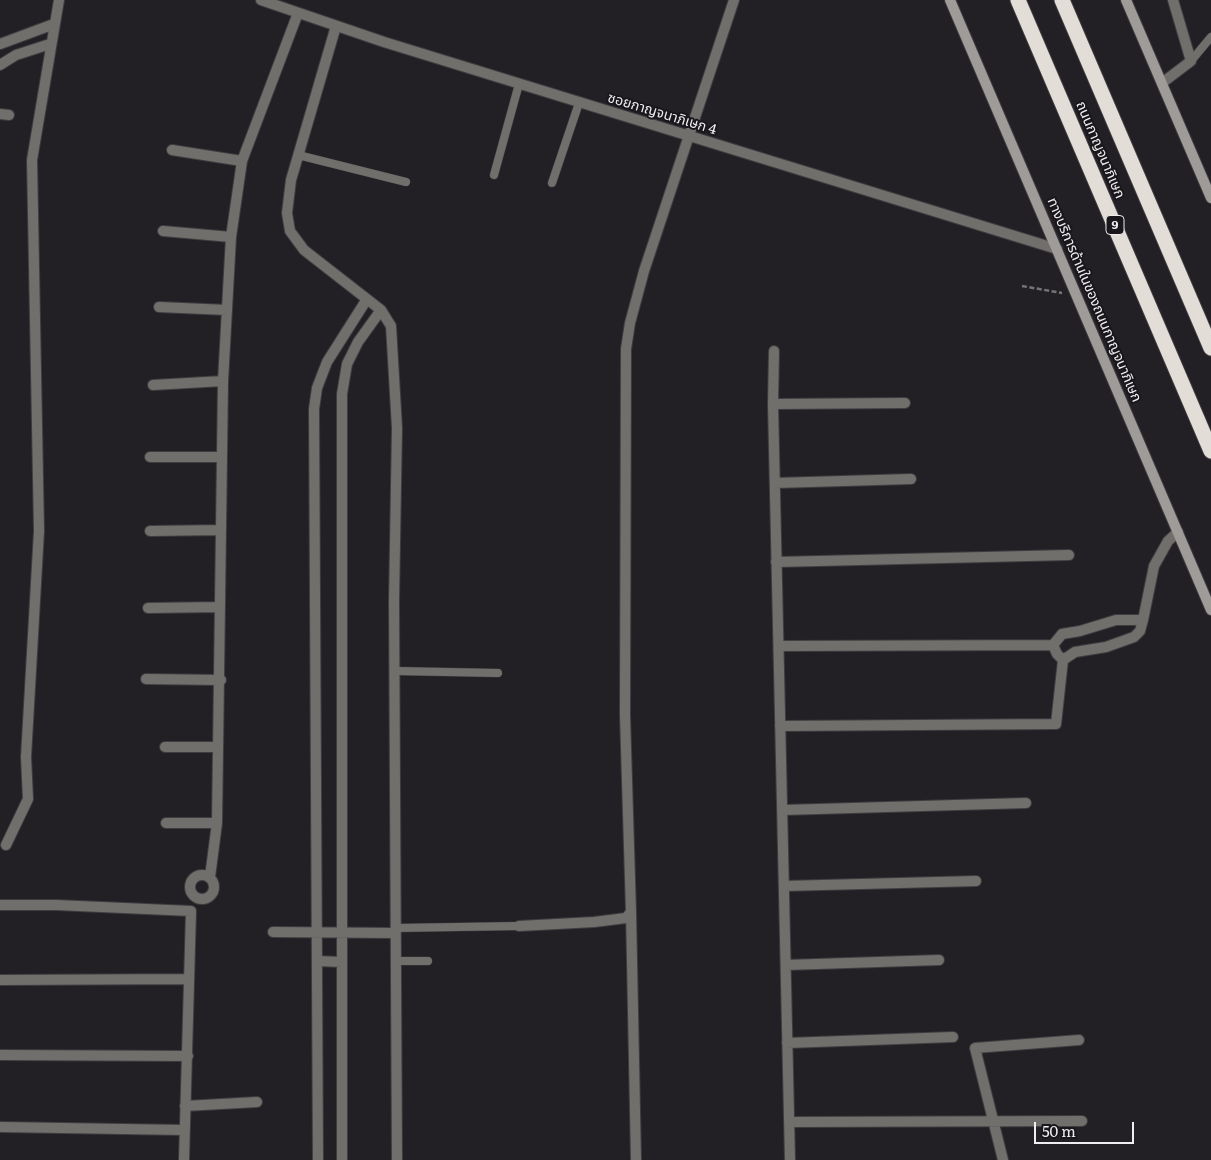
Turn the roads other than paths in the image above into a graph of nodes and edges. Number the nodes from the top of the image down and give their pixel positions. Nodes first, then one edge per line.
1 (59, 0) edge
2 (734, 0) edge
3 (950, 0) edge
4 (1018, 0) edge
5 (1062, 0) edge
6 (1126, 0) edge
7 (1173, 0) edge
8 (268, 1) edge
9 (298, 13) junction
10 (54, 24) junction
11 (336, 26) junction
12 (1211, 37) edge
13 (0, 44) edge
14 (50, 44) junction
15 (1191, 61) junction
16 (0, 65) edge
17 (1162, 83) junction
18 (519, 84) junction
19 (579, 102) junction
20 (690, 136) junction
21 (172, 150) dead end
22 (298, 155) junction
23 (242, 161) junction
24 (494, 175) dead end
25 (406, 182) dead end
26 (552, 182) dead end
27 (1211, 198) edge
28 (163, 231) dead end
29 (231, 237) junction
30 (1057, 249) junction
31 (367, 299) junction
32 (159, 307) dead end
33 (226, 310) junction
34 (381, 310) junction
35 (1211, 348) edge
36 (774, 352) dead end
37 (223, 381) junction
38 (153, 385) dead end
39 (905, 403) dead end
40 (773, 404) junction
41 (1211, 450) edge
42 (150, 457) dead end
43 (222, 458) junction
44 (911, 479) dead end
45 (775, 483) junction
46 (221, 530) junction
47 (150, 531) dead end
48 (1178, 532) junction
49 (1069, 555) dead end
50 (776, 562) junction
51 (220, 606) junction
52 (148, 608) dead end
53 (1211, 610) edge
54 (1143, 620) junction
55 (1053, 645) junction
56 (779, 646) junction
57 (1063, 660) junction
58 (395, 671) junction
59 (498, 673) dead end
60 (146, 679) dead end
61 (221, 680) junction
62 (780, 726) junction
63 (165, 747) dead end
64 (218, 748) junction
65 (1026, 803) dead end
66 (783, 810) junction
67 (166, 823) dead end
68 (217, 823) junction
69 (6, 845) dead end
70 (210, 877) junction
71 (976, 881) dead end
72 (784, 886) junction
73 (195, 898) junction
74 (0, 905) edge
75 (191, 911) junction
76 (631, 912) junction
77 (519, 926) joint
78 (395, 931) junction
79 (273, 932) dead end
80 (317, 932) junction
81 (342, 932) junction
82 (428, 960) dead end
83 (938, 960) dead end
84 (317, 961) junction
85 (395, 961) junction
86 (342, 962) junction
87 (786, 965) junction
88 (188, 979) junction
89 (0, 980) edge
90 (953, 1037) dead end
91 (1079, 1040) dead end
92 (787, 1043) junction
93 (0, 1055) edge
94 (188, 1056) junction
95 (257, 1102) dead end
96 (185, 1106) junction
97 (994, 1121) junction
98 (1082, 1121) dead end
99 (789, 1122) junction
100 (0, 1127) edge
101 (184, 1130) junction
102 (184, 1160) edge
103 (318, 1160) edge
104 (342, 1160) edge
105 (396, 1160) edge
106 (636, 1160) edge
107 (790, 1160) edge
108 (1003, 1160) edge

1 - 10 street
2 - 20 street
3 - 30 main road, ทางบริการด้านในของถนนกาญจนาภิเษก
4 - 41 highway, ถนนกาญจนาภิเษก / 9
5 - 35 highway, ถนนกาญจนาภิเษก
6 - 17 main road
7 - 15 street
8 - 9 street, ซอยกาญจนาภิเษก 4
9 - 11 street, ซอยกาญจนาภิเษก 4
9 - 23 street
10 - 13 street
10 - 14 street
11 - 18 street, ซอยกาญจนาภิเษก 4
11 - 22 street
12 - 15 lane
14 - 16 street
14 - 69 street
15 - 17 street
17 - 27 main road
18 - 19 street, ซอยกาญจนาภิเษก 4
18 - 24 lane
19 - 20 street, ซอยกาญจนาภิเษก 4
19 - 26 lane
20 - 30 street, ซอยกาญจนาภิเษก 4
20 - 76 street
21 - 23 street
22 - 25 lane
22 - 31 street
23 - 29 street
28 - 29 street
29 - 33 street
30 - 48 main road, ทางบริการด้านในของถนนกาญจนาภิเษก
31 - 34 street
31 - 80 street
32 - 33 street
33 - 37 street
34 - 58 street
34 - 81 street
36 - 40 street
37 - 38 street
37 - 43 street
39 - 40 street
40 - 45 street
42 - 43 street
43 - 46 street
44 - 45 street
45 - 50 street
46 - 47 street
46 - 51 street
48 - 53 main road, ทางบริการด้านในของถนนกาญจนาภิเษก
48 - 54 street
49 - 50 street
50 - 56 street
51 - 52 street
51 - 61 street
54 - 55 street
54 - 57 street
55 - 56 street
55 - 57 street
56 - 62 street
57 - 62 street
58 - 59 lane
58 - 78 street
60 - 61 street
61 - 64 street
62 - 66 street
63 - 64 street
64 - 68 street
65 - 66 street
66 - 72 street
67 - 68 street
68 - 70 street
70 - 73 street
70 - 73 street
71 - 72 street
72 - 87 street
73 - 75 street
74 - 75 street
75 - 88 street
76 - 77 street
76 - 106 street
77 - 78 lane
78 - 81 street
78 - 85 street
79 - 80 street
80 - 81 street
80 - 84 street
81 - 86 street
82 - 85 lane
83 - 87 street
84 - 86 street
84 - 103 street
85 - 105 street
86 - 104 street
87 - 92 street
88 - 89 street
88 - 94 street
90 - 92 street
91 - 97 street
92 - 99 street
93 - 94 street
94 - 96 street
95 - 96 street
96 - 101 street
97 - 98 street
97 - 99 street
97 - 108 street
99 - 107 street
100 - 101 street
101 - 102 street

